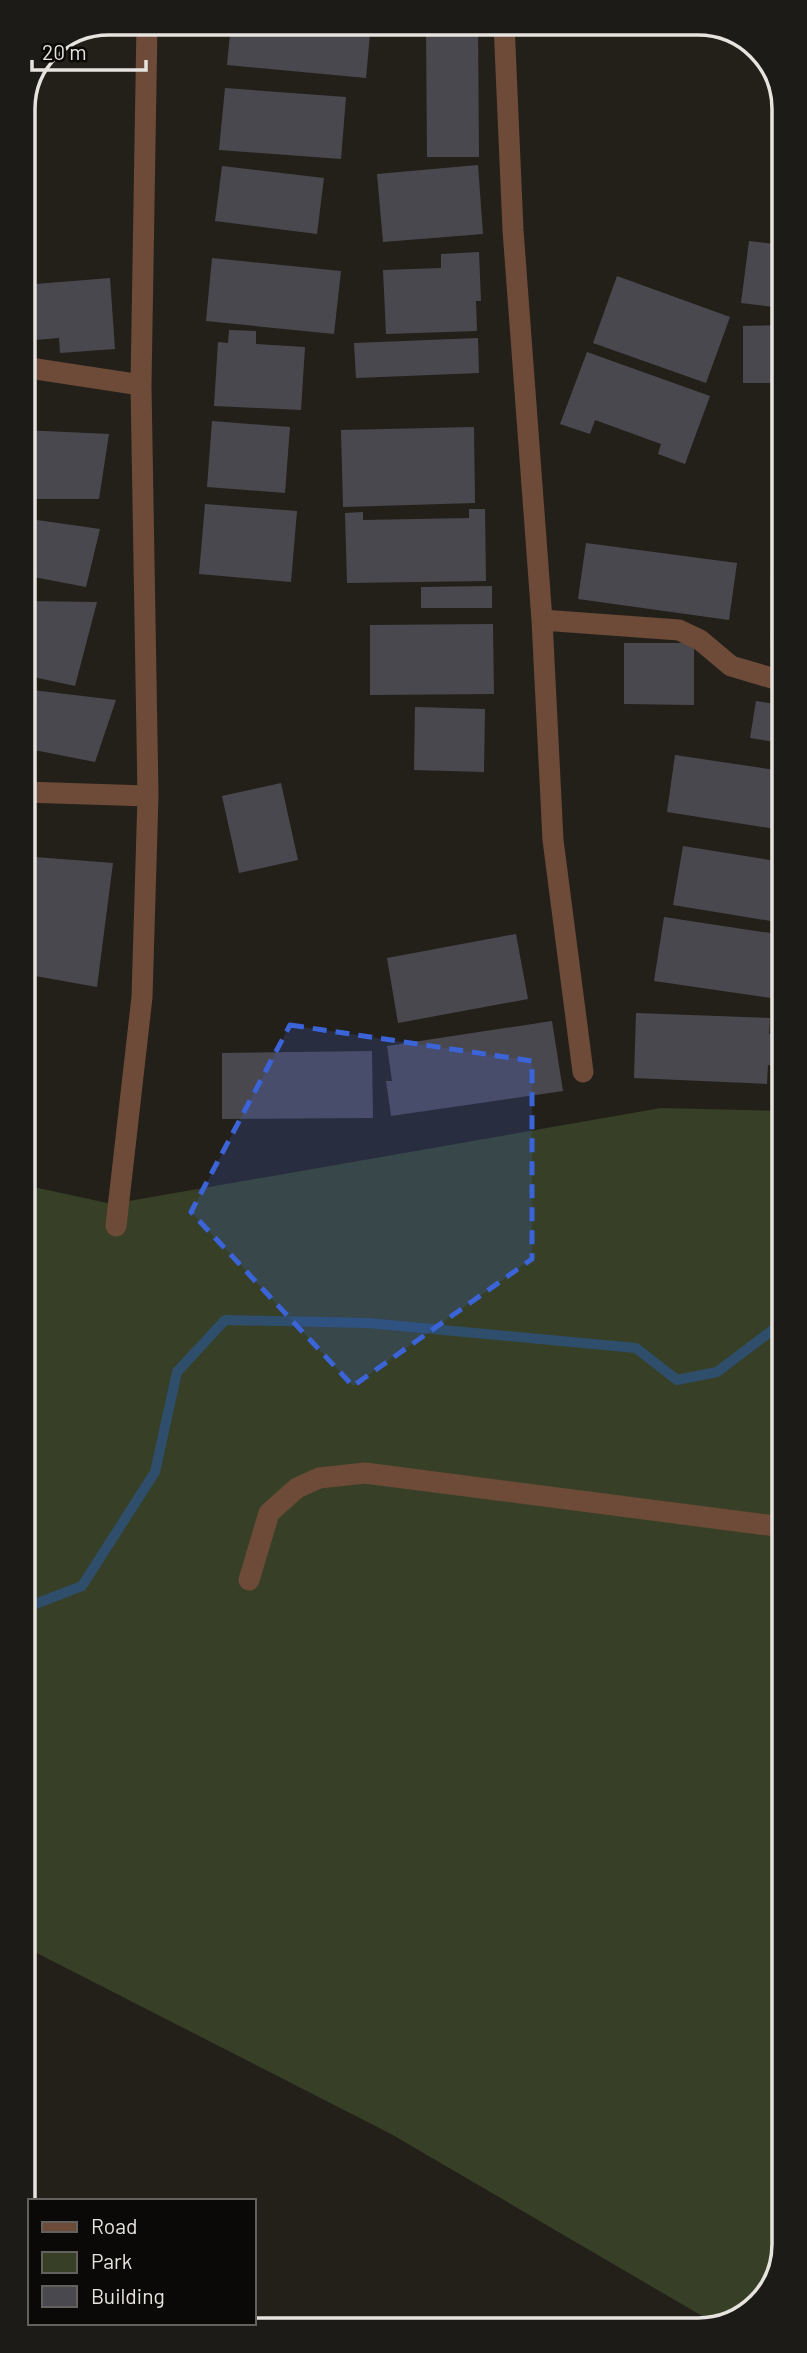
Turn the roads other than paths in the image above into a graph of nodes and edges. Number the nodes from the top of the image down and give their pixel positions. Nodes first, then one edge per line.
1 (147, 35) edge
2 (504, 35) edge
3 (35, 370) edge
4 (141, 384) junction
5 (542, 621) junction
6 (772, 678) edge
7 (35, 792) edge
8 (148, 796) junction
9 (583, 1072) dead end
10 (116, 1226) dead end
11 (772, 1526) edge
12 (249, 1580) dead end

1 - 4 street
2 - 5 street
3 - 4 street
4 - 8 street
5 - 6 street
5 - 9 street
7 - 8 street
8 - 10 street
11 - 12 street

